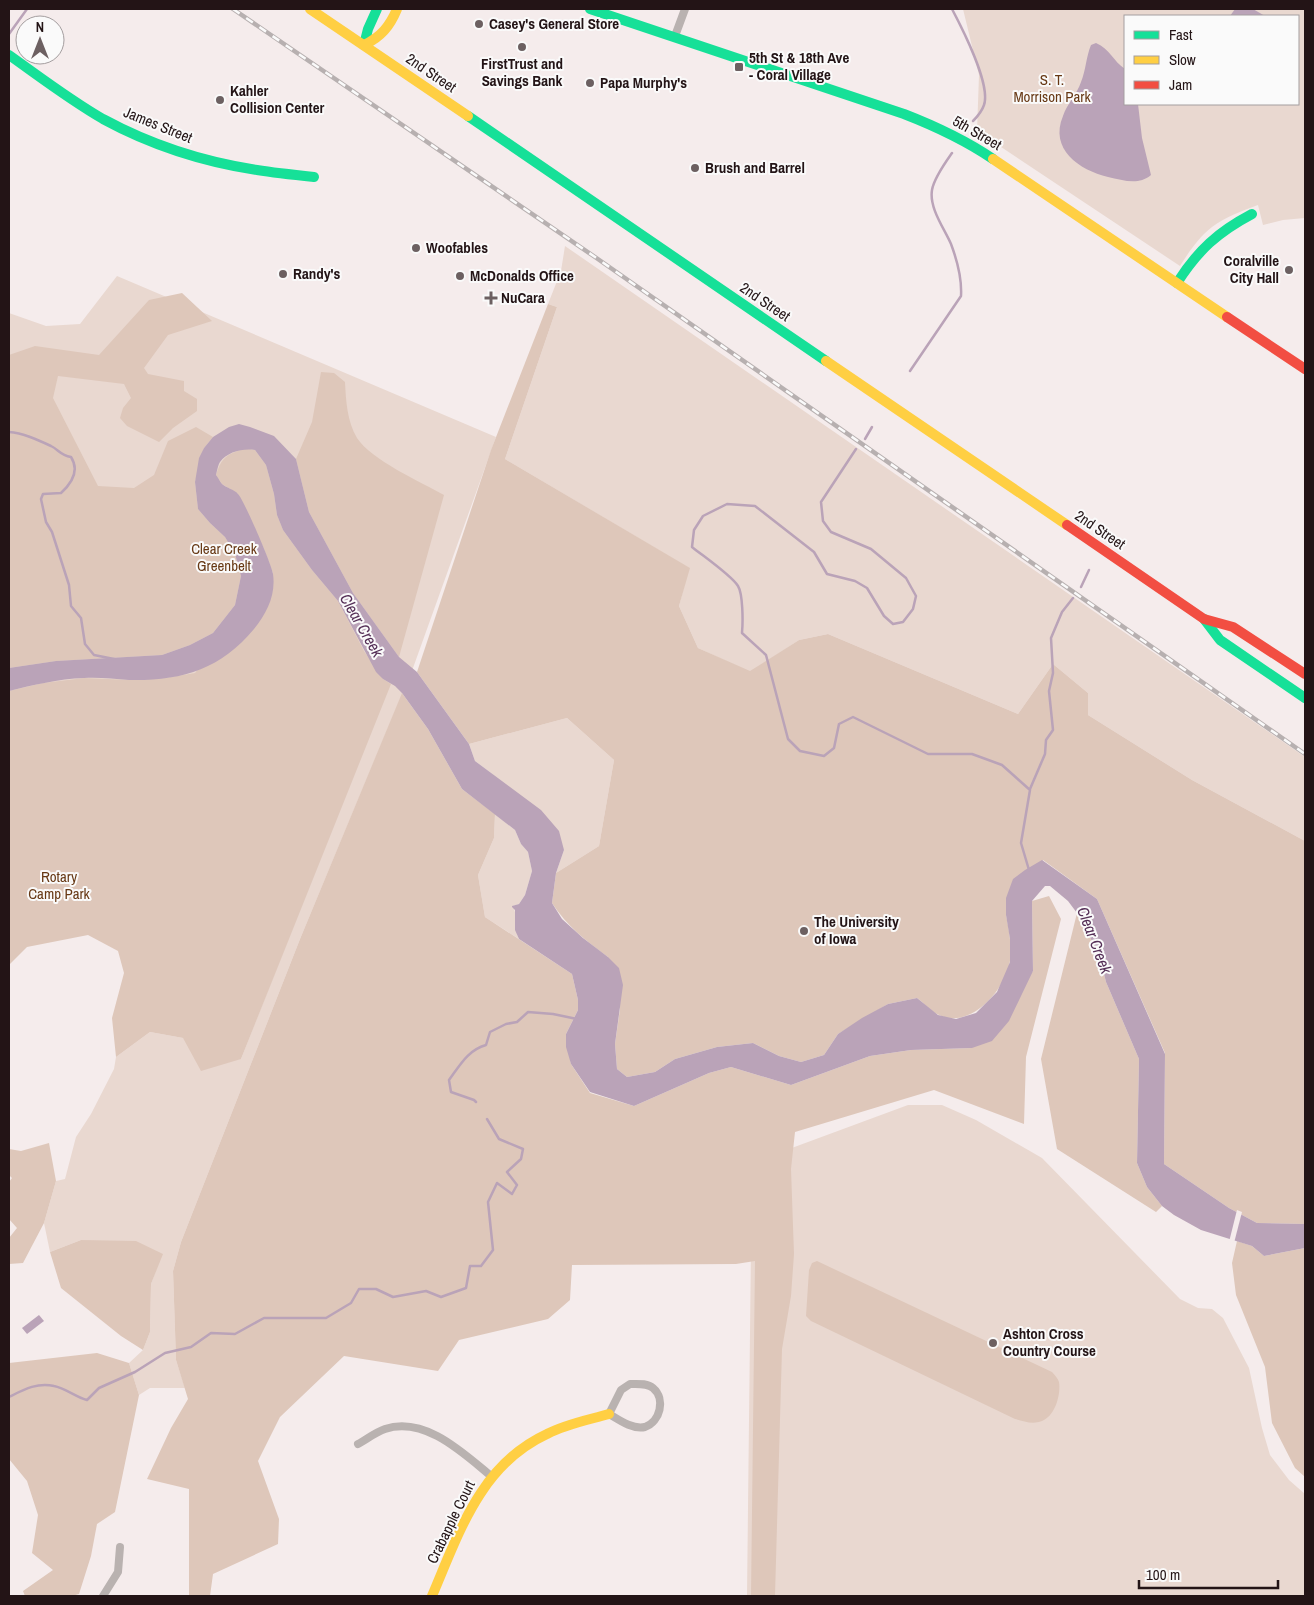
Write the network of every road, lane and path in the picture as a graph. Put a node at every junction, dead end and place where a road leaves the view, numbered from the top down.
1 (310, 9) edge
2 (377, 9) edge
3 (397, 9) edge
4 (590, 9) edge
5 (685, 9) edge
6 (675, 36) junction
7 (364, 46) junction
8 (9, 55) edge
9 (314, 177) dead end
10 (1252, 214) dead end
11 (1177, 284) junction
12 (1305, 370) edge
13 (1204, 619) junction
14 (1305, 674) edge
15 (1305, 698) edge
16 (609, 1414) junction
17 (358, 1444) dead end
18 (491, 1476) junction
19 (120, 1547) dead end
20 (103, 1596) edge
21 (432, 1596) edge

1 - 7 street, 2nd Street
2 - 7 street
3 - 7 street
4 - 6 street, 5th Street
5 - 6 street
6 - 11 street, 5th Street
7 - 13 street, 2nd Street
8 - 9 street, James Street
10 - 11 street
11 - 12 street, 5th Street
13 - 14 street, 2nd Street
13 - 15 street, 2nd Street
16 - 16 street
16 - 18 street, Crabapple Court
17 - 18 street
18 - 21 street, Crabapple Court
19 - 20 street

